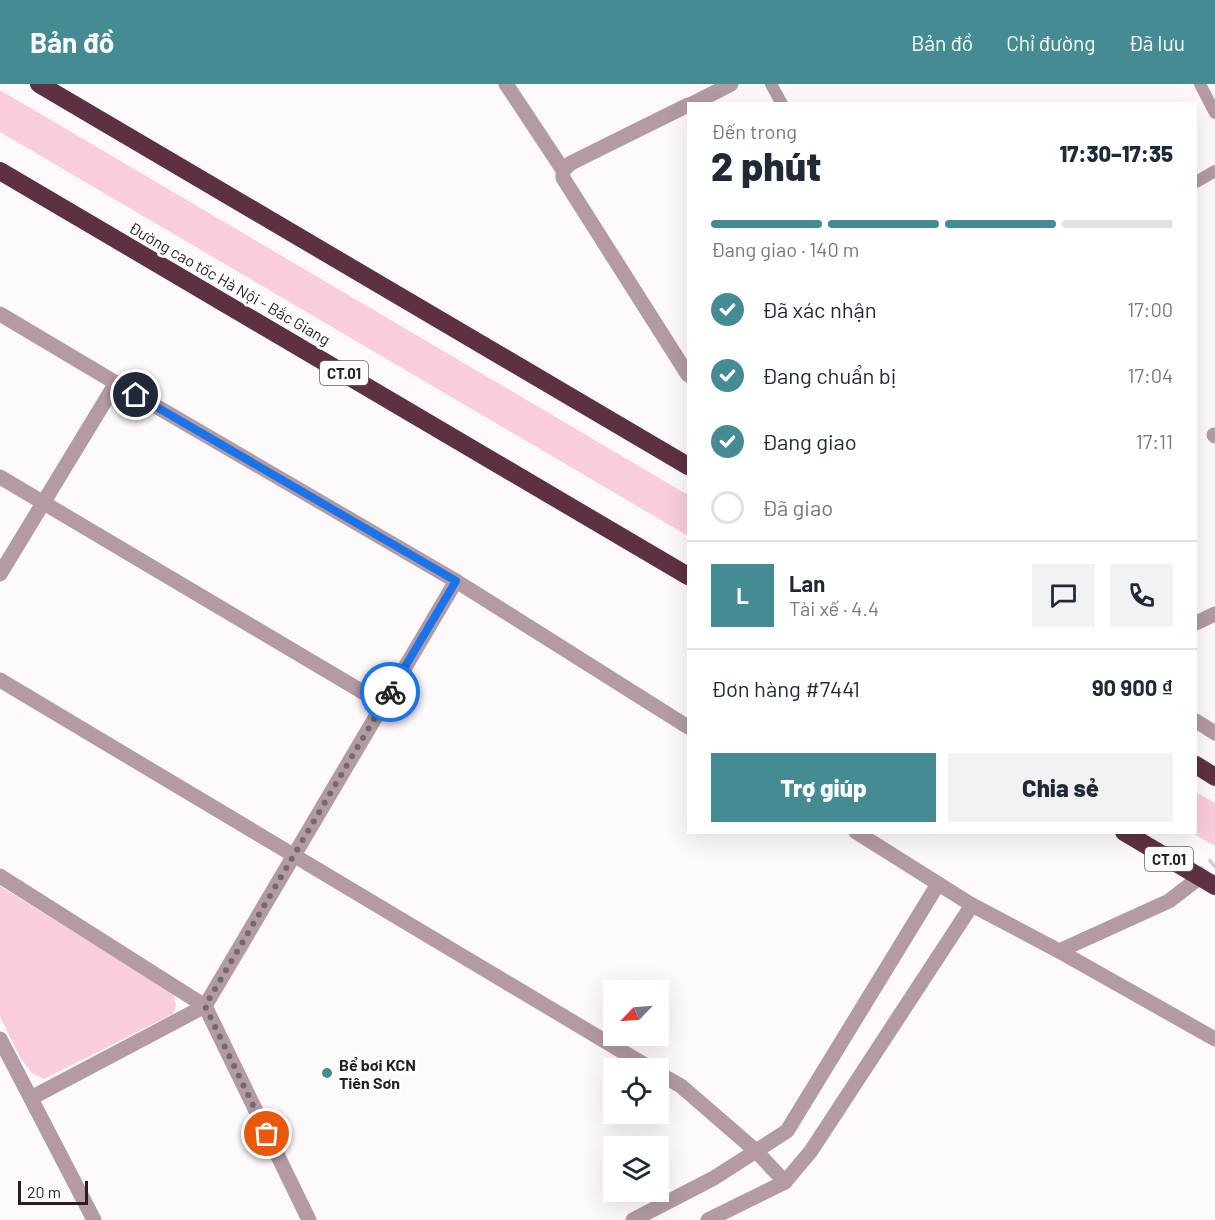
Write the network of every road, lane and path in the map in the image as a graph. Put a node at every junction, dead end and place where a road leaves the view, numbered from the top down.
1 (39, 84) edge
2 (506, 84) edge
3 (731, 84) edge
4 (771, 84) edge
5 (1200, 84) edge
6 (694, 102) edge
7 (781, 102) edge
8 (687, 105) edge
9 (1215, 113) edge
10 (563, 170) junction
11 (0, 171) edge
12 (1215, 171) edge
13 (1197, 181) edge
14 (0, 314) edge
15 (687, 373) edge
16 (116, 383) junction
17 (687, 465) edge
18 (0, 477) edge
19 (43, 503) junction
20 (0, 574) edge
21 (687, 575) edge
22 (456, 581) junction
23 (1215, 614) edge
24 (1197, 623) edge
25 (0, 680) edge
26 (383, 704) junction
27 (1197, 723) edge
28 (687, 726) edge
29 (1215, 733) edge
30 (1197, 766) edge
31 (1215, 777) edge
32 (859, 834) edge
33 (1127, 834) edge
34 (293, 856) junction
35 (0, 876) edge
36 (1195, 881) tunnel mouth
37 (938, 884) junction
38 (1215, 886) edge
39 (972, 905) junction
40 (1059, 951) junction
41 (205, 1006) junction
42 (0, 1039) edge
43 (1215, 1039) edge
44 (633, 1058) edge
45 (669, 1079) edge
46 (31, 1098) junction
47 (756, 1151) junction
48 (785, 1182) junction
49 (94, 1220) edge
50 (309, 1220) edge
51 (633, 1220) edge
52 (708, 1220) edge

1 - 17 highway
2 - 10 street
3 - 6 street
4 - 7 lane
5 - 9 lane
8 - 10 street
10 - 15 street
11 - 21 highway, Đường cao tốc Hà Nội - Bắc Giang / CT.01
12 - 13 lane
14 - 16 street
16 - 19 street
16 - 22 street
18 - 19 street
19 - 20 street
19 - 26 street
22 - 26 street
22 - 28 street
23 - 24 street
25 - 34 street
26 - 34 street
27 - 29 street
30 - 31 highway
32 - 37 street
33 - 38 highway, CT.01
34 - 41 street
34 - 44 street
35 - 41 street
36 - 40 street
37 - 39 street
37 - 47 street
39 - 40 street
39 - 48 street
40 - 43 street
41 - 46 street
41 - 50 street
42 - 46 street
45 - 47 street
46 - 49 street
47 - 48 street
47 - 51 street
48 - 52 street

